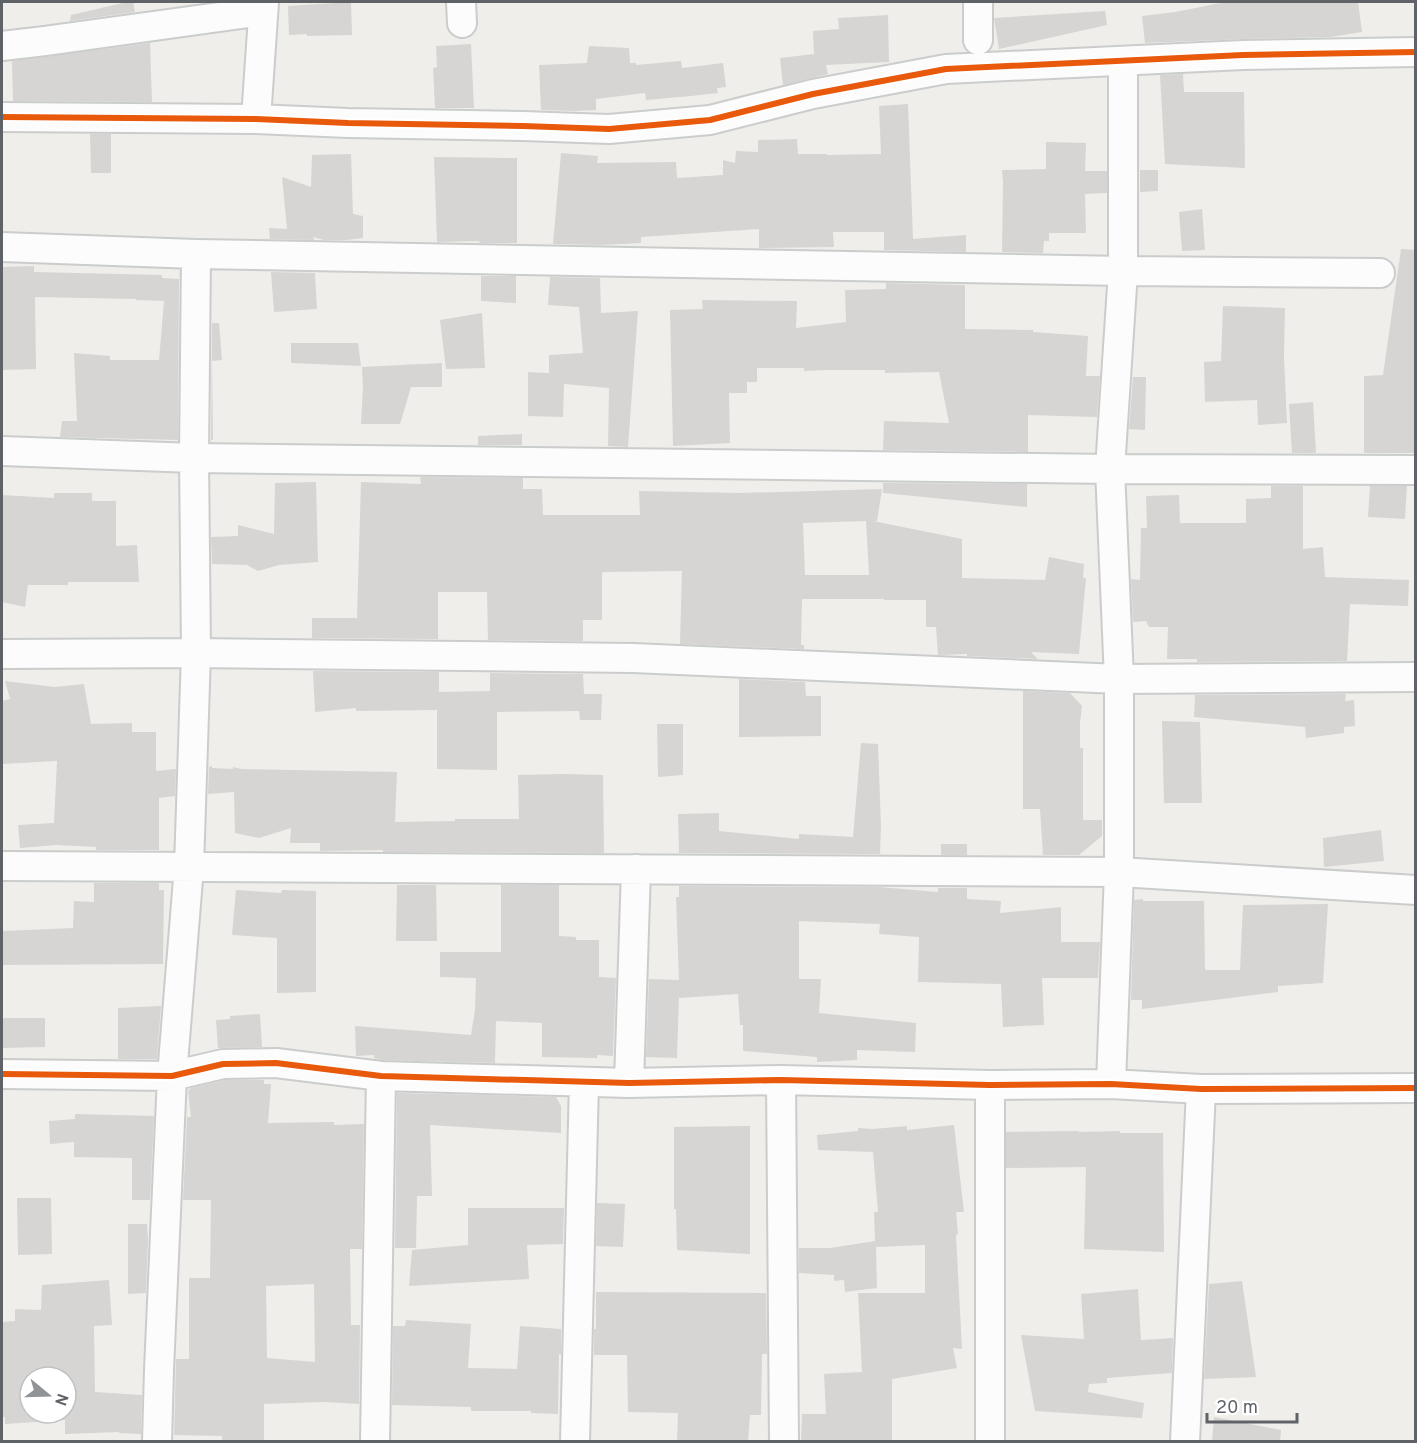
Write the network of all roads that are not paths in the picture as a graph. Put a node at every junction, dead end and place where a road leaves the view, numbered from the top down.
1 (978, 2) edge
2 (263, 6) edge
3 (978, 40) dead end
4 (2, 46) edge
5 (1416, 52) edge
6 (1123, 61) junction
7 (2, 117) edge
8 (256, 119) junction
9 (2, 248) edge
10 (196, 254) junction
11 (1123, 271) junction
12 (1380, 273) dead end
13 (2, 451) edge
14 (194, 458) junction
15 (1110, 469) junction
16 (1416, 470) edge
17 (196, 653) junction
18 (2, 654) edge
19 (1416, 677) edge
20 (1119, 679) junction
21 (2, 866) edge
22 (189, 867) junction
23 (636, 869) junction
24 (1119, 872) junction
25 (1416, 890) edge
26 (2, 1074) edge
27 (171, 1076) junction
28 (381, 1076) junction
29 (781, 1080) junction
30 (584, 1082) junction
31 (629, 1083) junction
32 (1112, 1083) junction
33 (990, 1085) junction
34 (1416, 1088) edge
35 (1201, 1089) junction
36 (157, 1442) edge
37 (375, 1442) edge
38 (576, 1442) edge
39 (784, 1442) edge
40 (990, 1442) edge
41 (1185, 1442) edge

1 - 3 street
2 - 4 street
2 - 8 street
5 - 6 street
6 - 8 street
6 - 11 street
7 - 8 street
9 - 10 street
10 - 11 street
10 - 14 street
11 - 12 street
11 - 15 street
13 - 14 street
14 - 15 street
14 - 17 street
15 - 16 street
15 - 20 street
17 - 18 street
17 - 20 street
17 - 22 street
19 - 20 street
20 - 24 street
21 - 22 street
22 - 23 street
22 - 27 street
23 - 24 street
23 - 31 street
24 - 25 street
24 - 32 street
26 - 27 street
27 - 28 street
27 - 36 street
28 - 30 street
28 - 37 street
29 - 31 street
29 - 33 street
29 - 39 street
30 - 31 street
30 - 38 street
32 - 33 street
32 - 35 street
33 - 40 street
34 - 35 street
35 - 41 street

